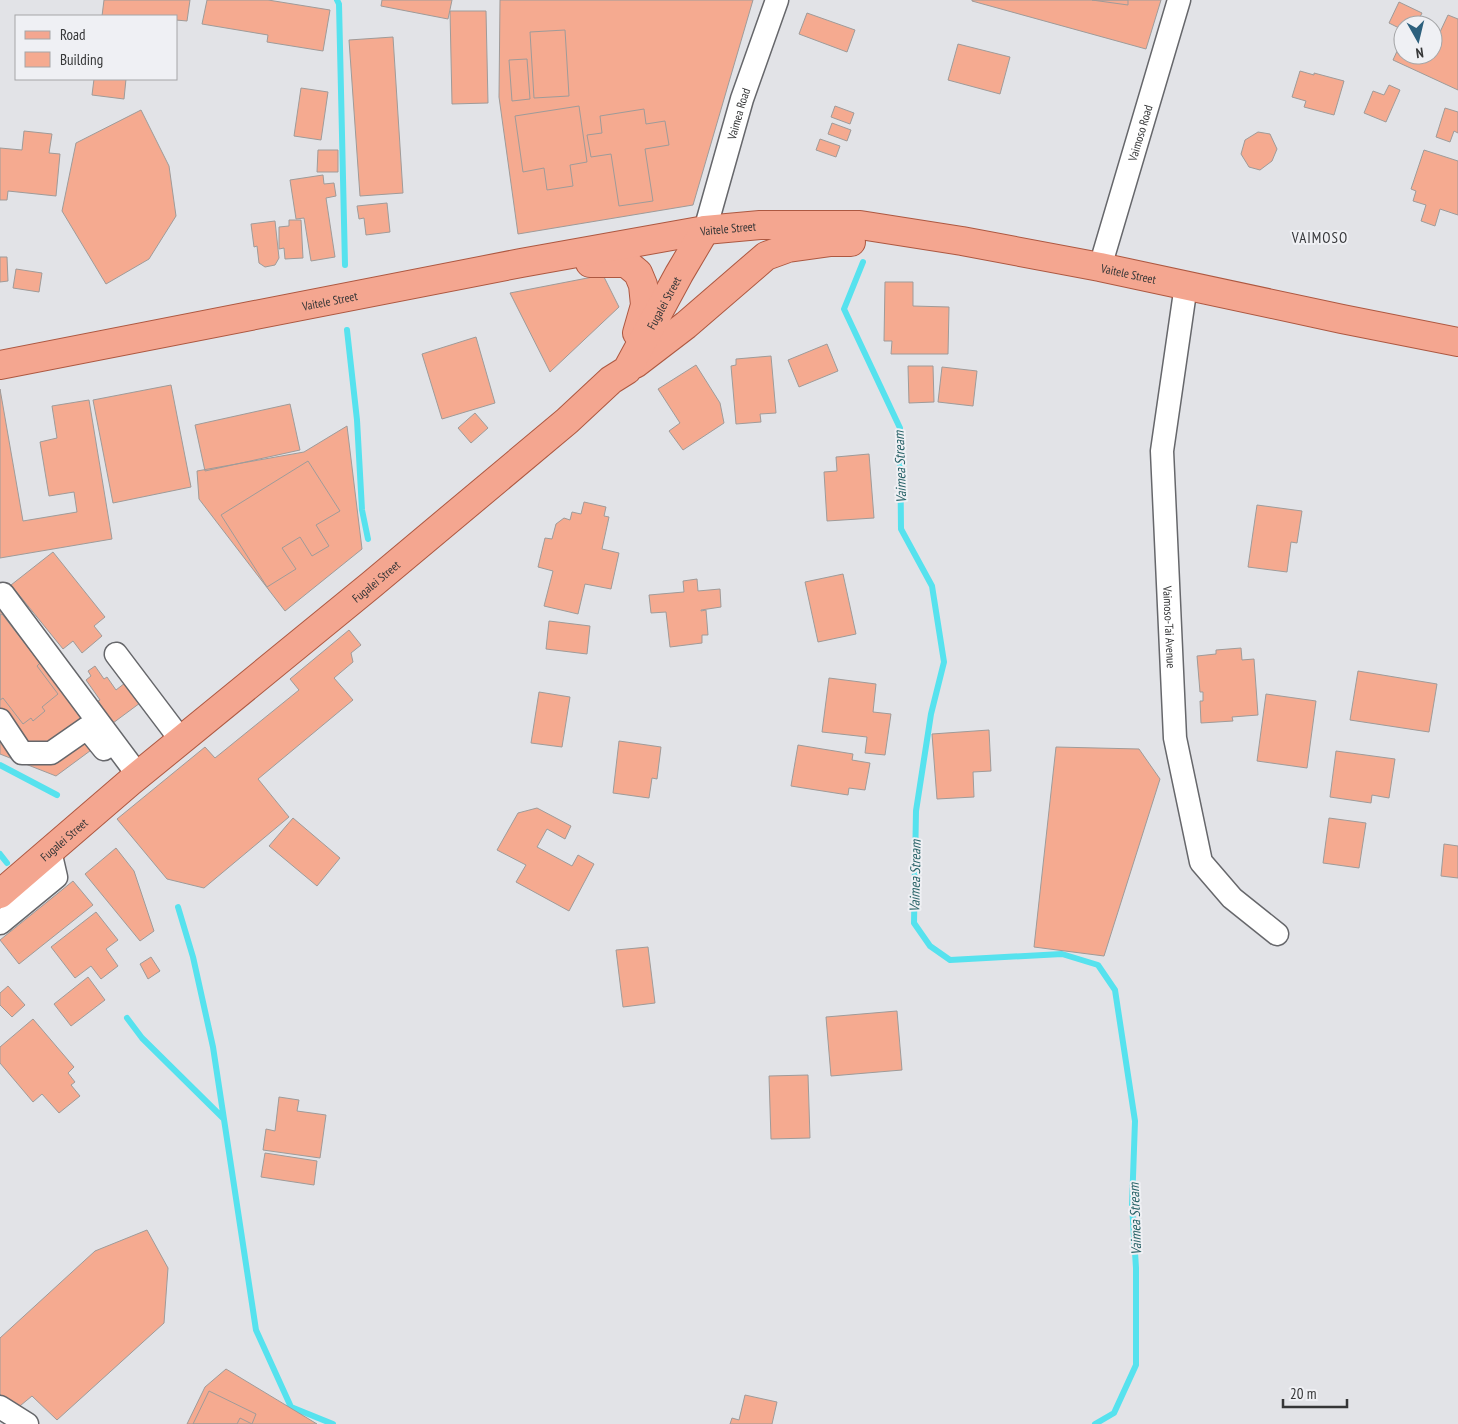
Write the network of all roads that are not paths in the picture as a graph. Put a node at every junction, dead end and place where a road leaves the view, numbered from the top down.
1 (777, 0) edge
2 (1179, 0) edge
3 (705, 230) junction
4 (962, 241) junction
5 (521, 263) junction
6 (1100, 267) junction
7 (1186, 285) junction
8 (1458, 342) edge
9 (0, 365) edge
10 (627, 370) junction
11 (0, 596) edge
12 (116, 654) dead end
13 (0, 720) edge
14 (181, 740) junction
15 (134, 778) junction
16 (50, 851) junction
17 (0, 894) edge
18 (0, 923) edge
19 (1277, 934) dead end
20 (0, 1407) edge
21 (27, 1424) edge

1 - 3 street, Vaimea Road
2 - 6 street, Vaimoso Road
3 - 4 main road, Vaitele Street
3 - 5 main road, Vaitele Street
3 - 10 main road, Fugalei Street
4 - 6 main road, Vaitele Street
4 - 10 main road
5 - 9 main road, Vaitele Street
5 - 10 main road
6 - 7 main road, Vaitele Street
7 - 8 main road, Vaitele Street
7 - 19 street, Vaimoso-Tai Avenue
10 - 14 main road, Fugalei Street
11 - 15 street
12 - 14 street
13 - 15 street
14 - 15 main road, Fugalei Street
15 - 16 main road, Fugalei Street
16 - 17 main road, Fugalei Street
16 - 18 street
20 - 21 street

